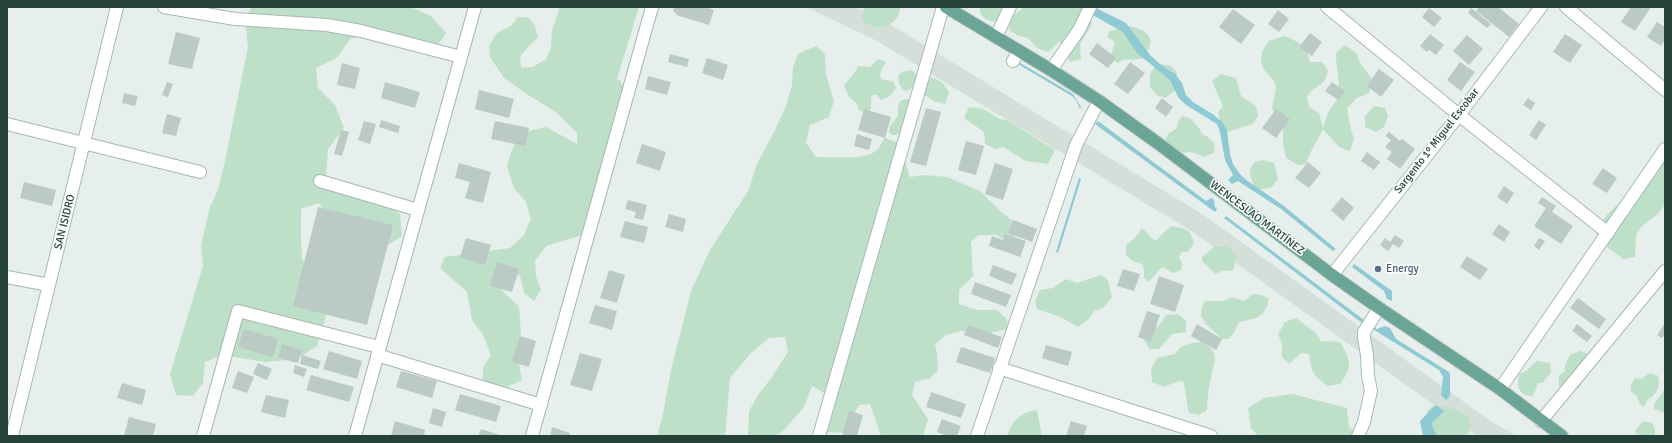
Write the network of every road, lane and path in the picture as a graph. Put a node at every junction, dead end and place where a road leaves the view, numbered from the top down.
1 (118, 7) edge
2 (164, 7) edge
3 (475, 7) edge
4 (652, 7) edge
5 (943, 7) edge
6 (946, 7) edge
7 (1010, 7) edge
8 (1090, 7) edge
9 (1327, 7) edge
10 (1541, 7) edge
11 (1566, 7) edge
12 (996, 37) junction
13 (461, 57) junction
14 (1051, 70) junction
15 (1665, 90) edge
16 (1099, 101) junction
17 (1459, 115) junction
18 (7, 124) edge
19 (84, 143) junction
20 (1665, 149) edge
21 (200, 172) dead end
22 (320, 181) dead end
23 (418, 210) junction
24 (1608, 233) junction
25 (1665, 271) edge
26 (1332, 275) junction
27 (7, 277) edge
28 (49, 285) junction
29 (1379, 308) junction
30 (378, 351) junction
31 (999, 368) junction
32 (1500, 389) junction
33 (541, 405) junction
34 (1541, 420) junction
35 (12, 436) edge
36 (203, 436) edge
37 (355, 436) edge
38 (532, 436) edge
39 (819, 436) edge
40 (977, 436) edge
41 (1211, 436) edge
42 (1358, 436) edge
43 (1562, 436) edge

1 - 19 street, SAN ISIDRO
2 - 13 street
3 - 13 street
4 - 33 street
5 - 39 street
6 - 12 main road, WENCESLAO MARTÍNEZ
7 - 12 street
8 - 14 street
9 - 17 street
10 - 17 street, Sargento 1º Miguel Escobar
11 - 15 street
12 - 14 main road, WENCESLAO MARTÍNEZ
13 - 23 street
14 - 16 main road, WENCESLAO MARTÍNEZ
16 - 26 main road, WENCESLAO MARTÍNEZ
16 - 31 street
17 - 24 street
17 - 26 street, Sargento 1º Miguel Escobar
18 - 19 street
19 - 21 street
19 - 28 street, SAN ISIDRO
20 - 24 street
22 - 23 street
23 - 30 street
24 - 32 street
25 - 34 street
26 - 29 main road, WENCESLAO MARTÍNEZ
27 - 28 street
28 - 35 street, SAN ISIDRO
29 - 32 main road, WENCESLAO MARTÍNEZ
29 - 42 street
30 - 33 street
30 - 36 street
30 - 37 street
31 - 40 street
31 - 41 street
32 - 34 main road, WENCESLAO MARTÍNEZ
33 - 38 street
34 - 43 main road, WENCESLAO MARTÍNEZ

